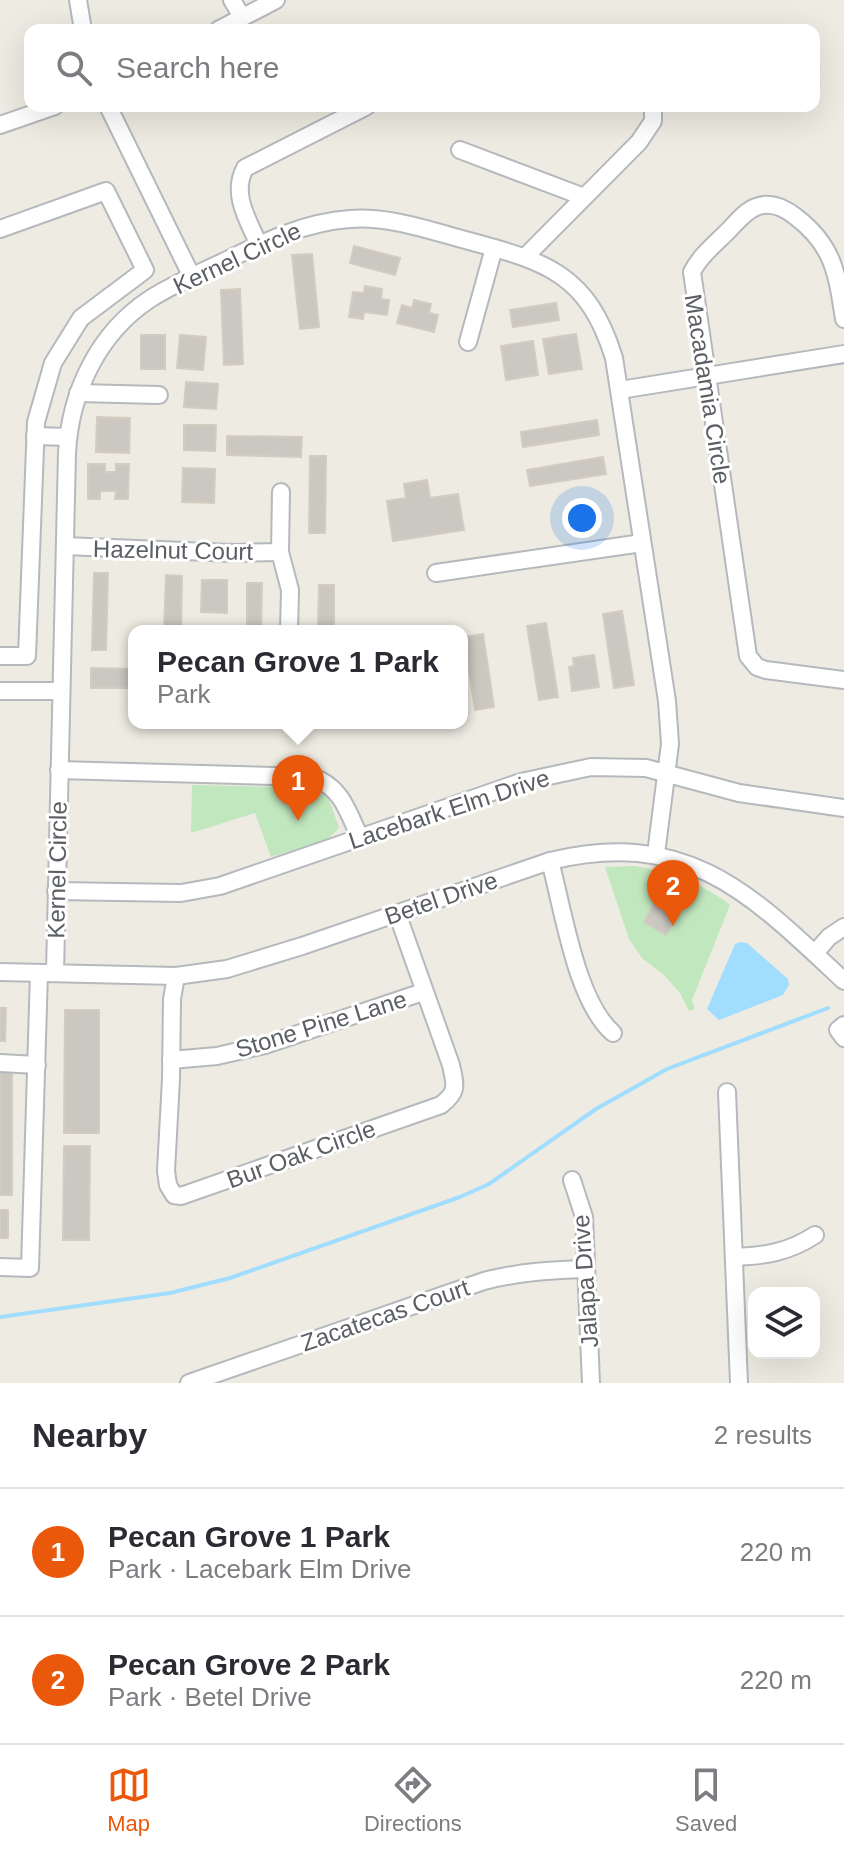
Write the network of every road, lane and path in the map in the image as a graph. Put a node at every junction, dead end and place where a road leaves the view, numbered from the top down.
1 (78, 0) edge
2 (232, 0) edge
3 (276, 0) edge
4 (242, 17) junction
5 (82, 24) edge
6 (229, 24) edge
7 (38, 112) edge
8 (111, 112) edge
9 (355, 112) edge
10 (653, 112) edge
11 (0, 125) edge
12 (460, 150) dead end
13 (584, 197) junction
14 (0, 229) edge
15 (259, 245) junction
16 (494, 248) junction
17 (525, 257) junction
18 (192, 277) junction
19 (844, 319) edge
20 (468, 342) dead end
21 (844, 354) edge
22 (707, 376) junction
23 (620, 390) junction
24 (78, 393) junction
25 (159, 395) dead end
26 (35, 436) junction
27 (68, 437) junction
28 (281, 492) dead end
29 (642, 543) junction
30 (65, 546) junction
31 (280, 552) junction
32 (436, 573) dead end
33 (289, 625) edge
34 (0, 656) edge
35 (844, 680) edge
36 (0, 691) edge
37 (60, 691) junction
38 (59, 770) junction
39 (668, 772) junction
40 (844, 808) edge
41 (360, 838) junction
42 (656, 854) junction
43 (550, 861) junction
44 (56, 891) junction
45 (397, 913) junction
46 (844, 927) edge
47 (815, 953) junction
48 (0, 972) edge
49 (47, 973) junction
50 (176, 976) junction
51 (844, 981) edge
52 (423, 992) junction
53 (844, 1025) edge
54 (613, 1033) dead end
55 (844, 1038) edge
56 (171, 1060) junction
57 (0, 1063) edge
58 (37, 1065) junction
59 (727, 1092) dead end
60 (572, 1180) dead end
61 (815, 1235) dead end
62 (734, 1257) junction
63 (0, 1267) edge
64 (586, 1269) junction
65 (189, 1383) edge
66 (591, 1383) edge
67 (739, 1383) edge

1 - 5 street
2 - 4 street
3 - 4 street
4 - 6 street
7 - 11 street
8 - 18 street
9 - 15 street
10 - 13 street
12 - 13 street
13 - 17 street
14 - 26 street
15 - 16 street, Kernel Circle
15 - 18 street, Kernel Circle
16 - 17 street, Kernel Circle
16 - 20 street
17 - 23 street, Kernel Circle
18 - 24 street, Kernel Circle
19 - 22 street, Macadamia Circle
21 - 22 street
22 - 23 street
22 - 35 street, Macadamia Circle
23 - 29 street, Kernel Circle
24 - 25 street
24 - 27 street, Kernel Circle
26 - 27 street
26 - 34 street
27 - 30 street, Kernel Circle
28 - 31 street
29 - 32 street
29 - 39 street, Kernel Circle
30 - 31 street, Hazelnut Court
30 - 37 street, Kernel Circle
31 - 33 street
36 - 37 street
37 - 38 street, Kernel Circle
38 - 41 street
38 - 44 street, Kernel Circle
39 - 40 street, Lacebark Elm Drive
39 - 41 street, Lacebark Elm Drive
39 - 42 street, Kernel Circle
41 - 44 street, Lacebark Elm Drive
42 - 43 street, Betel Drive
42 - 47 street, Betel Drive
43 - 45 street, Betel Drive
43 - 54 street
44 - 49 street, Kernel Circle
45 - 50 street, Betel Drive
45 - 52 street, Bur Oak Circle
46 - 47 street
47 - 51 street, Betel Drive
48 - 49 street, Betel Drive
49 - 50 street, Betel Drive
49 - 58 street, Kernel Circle
50 - 56 street, Bur Oak Circle
52 - 56 street, Stone Pine Lane
52 - 56 street, Bur Oak Circle
53 - 55 street
57 - 58 street
58 - 63 street, Kernel Circle
59 - 62 street
60 - 64 street, Jalapa Drive
61 - 62 street
62 - 67 street
64 - 65 street, Zacatecas Court
64 - 66 street, Jalapa Drive

